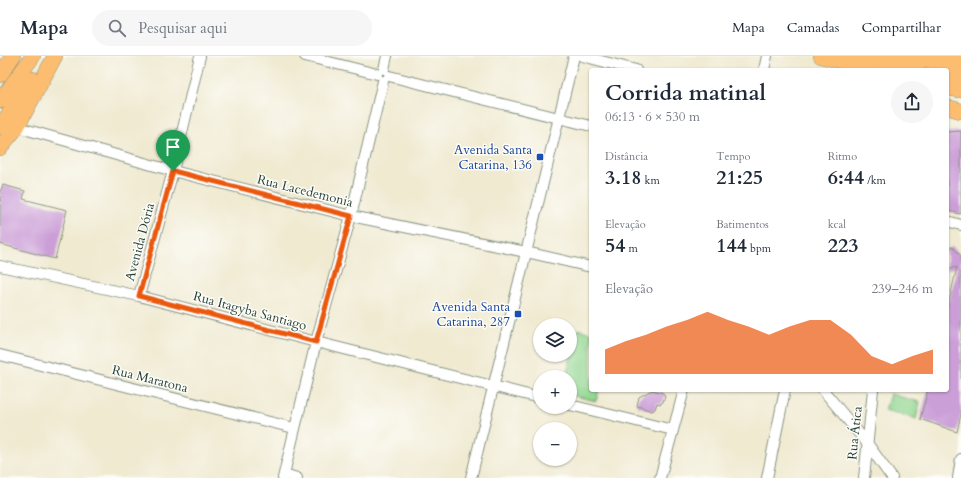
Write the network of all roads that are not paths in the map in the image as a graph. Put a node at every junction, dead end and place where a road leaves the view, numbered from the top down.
1 (12, 56) edge
2 (46, 56) edge
3 (55, 56) edge
4 (200, 56) edge
5 (305, 56) edge
6 (388, 56) edge
7 (574, 56) edge
8 (582, 56) edge
9 (767, 56) edge
10 (821, 56) edge
11 (32, 58) edge
12 (870, 65) edge
13 (960, 65) edge
14 (628, 68) edge
15 (764, 68) edge
16 (908, 68) edge
17 (949, 73) edge
18 (0, 75) edge
19 (383, 75) junction
20 (949, 88) edge
21 (961, 90) edge
22 (0, 101) edge
23 (949, 108) edge
24 (961, 111) edge
25 (560, 118) junction
26 (589, 125) edge
27 (0, 127) edge
28 (17, 127) junction
29 (0, 148) edge
30 (173, 171) junction
31 (351, 216) junction
32 (949, 222) edge
33 (961, 225) edge
34 (526, 252) junction
35 (0, 266) edge
36 (589, 267) edge
37 (139, 296) junction
38 (316, 342) junction
39 (0, 354) edge
40 (494, 386) junction
41 (683, 392) edge
42 (785, 392) edge
43 (825, 392) edge
44 (874, 392) edge
45 (533, 396) edge
46 (577, 407) edge
47 (294, 428) junction
48 (673, 430) junction
49 (867, 442) junction
50 (961, 459) edge
51 (283, 476) edge
52 (297, 478) edge
53 (471, 478) edge
54 (660, 478) edge
55 (767, 478) edge
56 (864, 478) edge
57 (892, 478) edge
58 (958, 478) edge

1 - 18 highway
2 - 27 highway
3 - 28 highway
4 - 30 street, Avenida Dória
5 - 19 street
6 - 19 street
7 - 25 street
8 - 14 street
9 - 15 street
10 - 12 highway
11 - 22 highway
12 - 13 highway
12 - 16 highway
13 - 17 highway
19 - 25 street
19 - 31 street
20 - 21 highway
23 - 24 highway
25 - 26 street
25 - 34 street
28 - 29 highway
28 - 30 street, Rua Lacedemonia
30 - 31 street, Rua Lacedemonia
30 - 37 street, Avenida Dória
31 - 34 street, Rua Lacedemonia
31 - 38 street
32 - 33 street
34 - 36 street, Rua Lacedemonia
34 - 40 street
35 - 37 street, Rua Itagyba Santiago
37 - 38 street, Rua Itagyba Santiago
38 - 40 street, Rua Itagyba Santiago
38 - 47 street
39 - 47 street, Rua Maratona
40 - 45 street, Rua Itagyba Santiago
40 - 53 street
41 - 48 street
42 - 55 street
43 - 49 street
44 - 49 street, Rua Ática
46 - 48 street
47 - 51 street
48 - 54 street
49 - 56 street, Rua Ática
49 - 57 street
50 - 58 street
51 - 52 street

